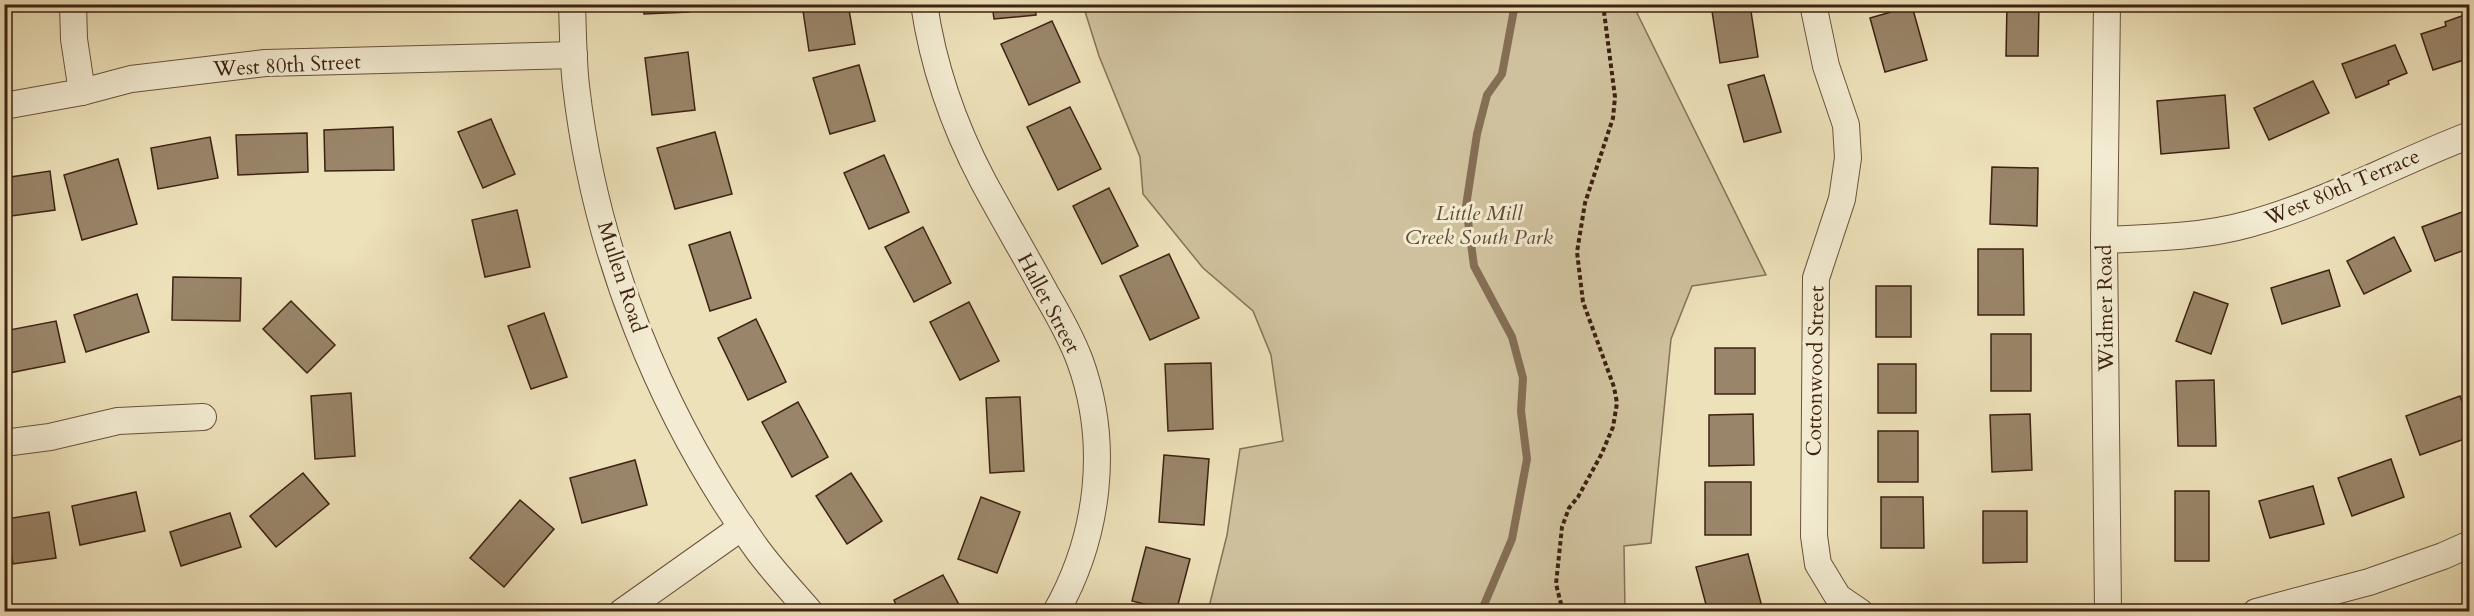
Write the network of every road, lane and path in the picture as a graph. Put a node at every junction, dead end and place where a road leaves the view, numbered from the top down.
1 (73, 4) edge
2 (572, 4) edge
3 (924, 4) edge
4 (1603, 4) edge
5 (1813, 4) edge
6 (2107, 4) edge
7 (574, 55) junction
8 (82, 92) junction
9 (4, 106) edge
10 (2469, 135) edge
11 (2104, 240) junction
12 (203, 417) dead end
13 (4, 442) edge
14 (742, 527) junction
15 (2469, 544) edge
16 (622, 612) edge
17 (810, 612) edge
18 (1056, 612) edge
19 (1563, 612) edge
20 (1860, 612) edge
21 (2108, 612) edge
22 (2256, 612) edge

1 - 8 street
2 - 7 street, Mullen Road
3 - 18 street, Hallet Street
4 - 19 path
5 - 20 street, Cottonwood Street
6 - 11 street, Widmer Road
7 - 8 street, West 80th Street
7 - 14 street, Mullen Road
8 - 9 street, West 80th Street
10 - 11 street, West 80th Terrace
11 - 21 street, Widmer Road
12 - 13 street
14 - 16 street
14 - 17 street, Mullen Road
15 - 22 street

